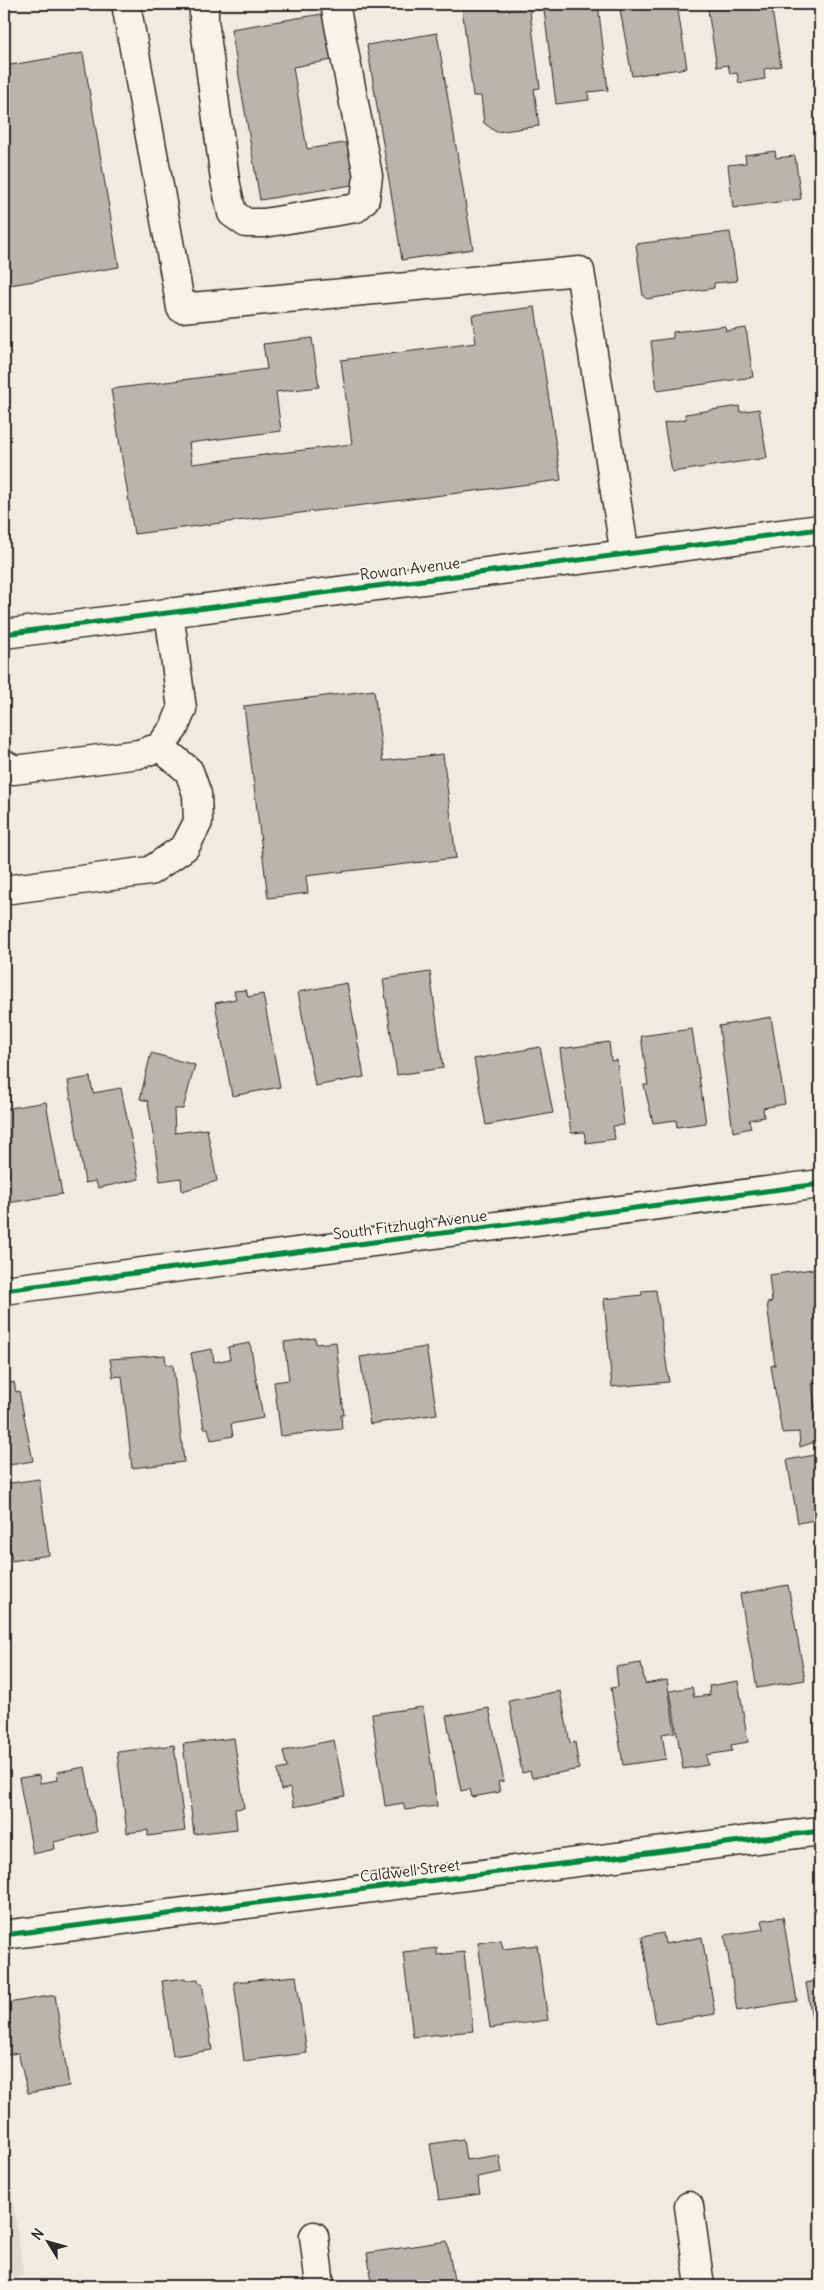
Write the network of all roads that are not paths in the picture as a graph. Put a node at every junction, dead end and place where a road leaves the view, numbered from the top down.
1 (126, 4) edge
2 (204, 4) edge
3 (335, 4) edge
4 (820, 529) edge
5 (625, 555) junction
6 (169, 612) junction
7 (4, 634) edge
8 (160, 746) junction
9 (4, 764) edge
10 (4, 890) edge
11 (820, 1184) edge
12 (4, 1290) edge
13 (820, 1831) edge
14 (4, 1935) edge
15 (689, 2206) dead end
16 (314, 2236) dead end
17 (320, 2286) edge
18 (700, 2286) edge

1 - 5 street
2 - 3 street
4 - 5 street, Rowan Avenue
5 - 6 street, Rowan Avenue
6 - 7 street, Rowan Avenue
6 - 8 street
8 - 9 street
8 - 10 street
11 - 12 street, South Fitzhugh Avenue
13 - 14 street, Caldwell Street
15 - 18 street
16 - 17 street

